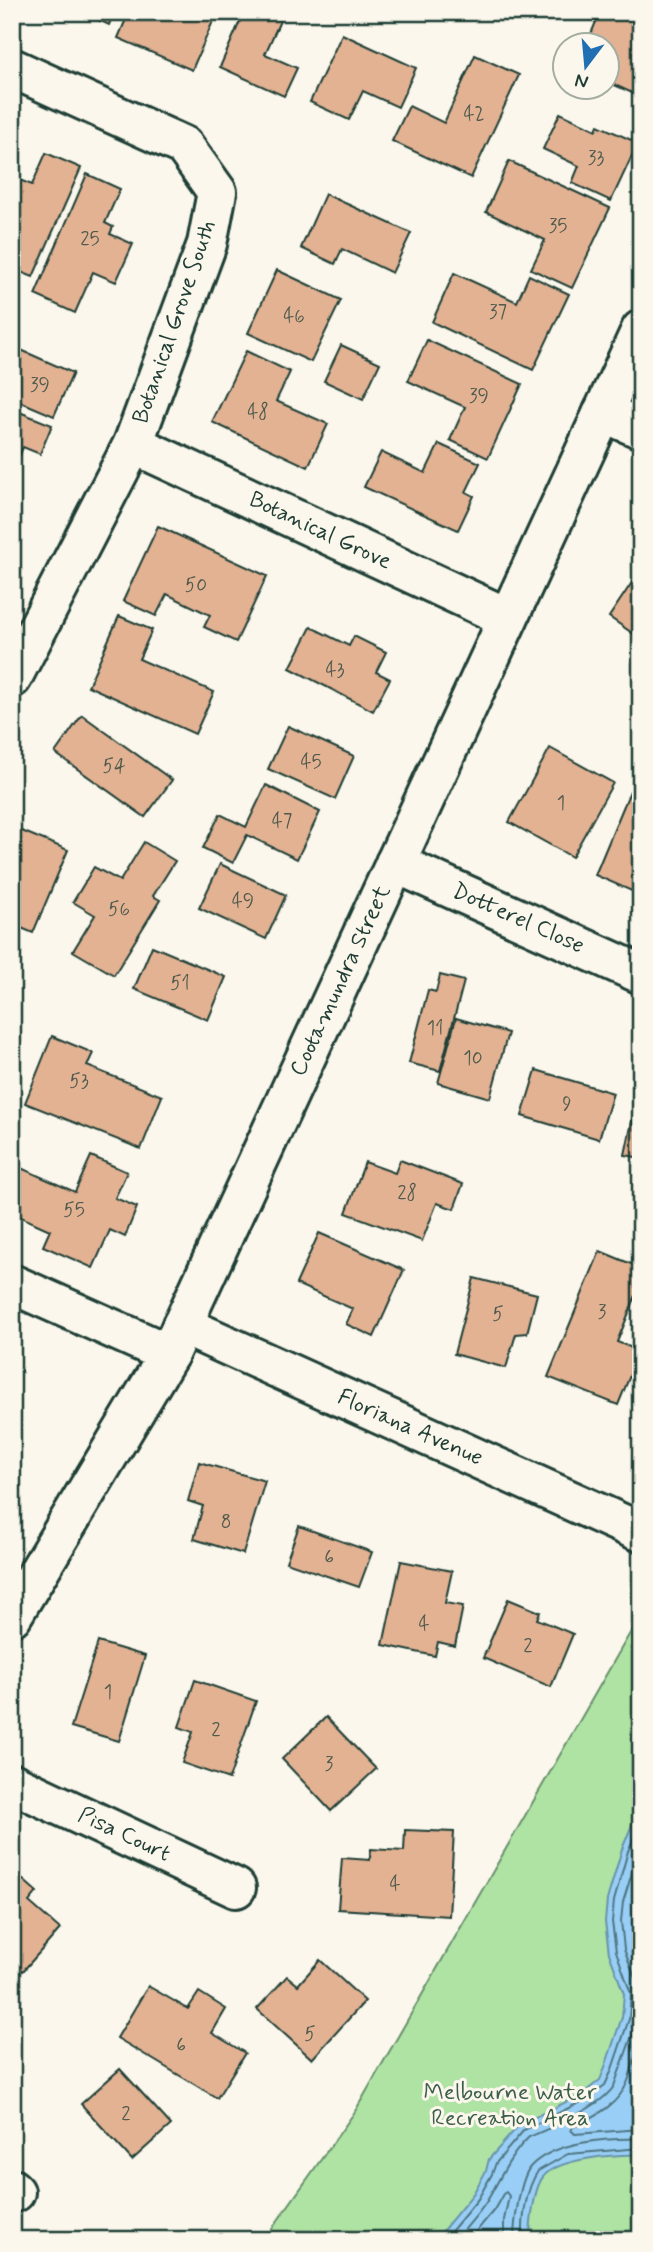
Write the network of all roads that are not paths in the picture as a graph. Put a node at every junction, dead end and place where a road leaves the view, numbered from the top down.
1 (12, 68) edge
2 (641, 330) edge
3 (603, 412) junction
4 (641, 429) edge
5 (133, 444) junction
6 (508, 618) junction
7 (12, 678) edge
8 (395, 863) junction
9 (641, 974) edge
10 (12, 1284) edge
11 (175, 1339) junction
12 (638, 1531) dead end
13 (12, 1616) edge
14 (12, 1783) edge
15 (236, 1888) dead end

1 - 5 street, Botanical Grove South
2 - 3 street, Cootamundra Street
3 - 4 street
3 - 6 street, Cootamundra Street
5 - 6 street, Botanical Grove
5 - 7 street, Botanical Grove South
6 - 8 street, Cootamundra Street
8 - 9 street, Dotterel Close
8 - 11 street, Cootamundra Street
10 - 11 street, Floriana Avenue
11 - 12 street, Floriana Avenue
11 - 13 street, Cootamundra Street
14 - 15 street, Pisa Court

